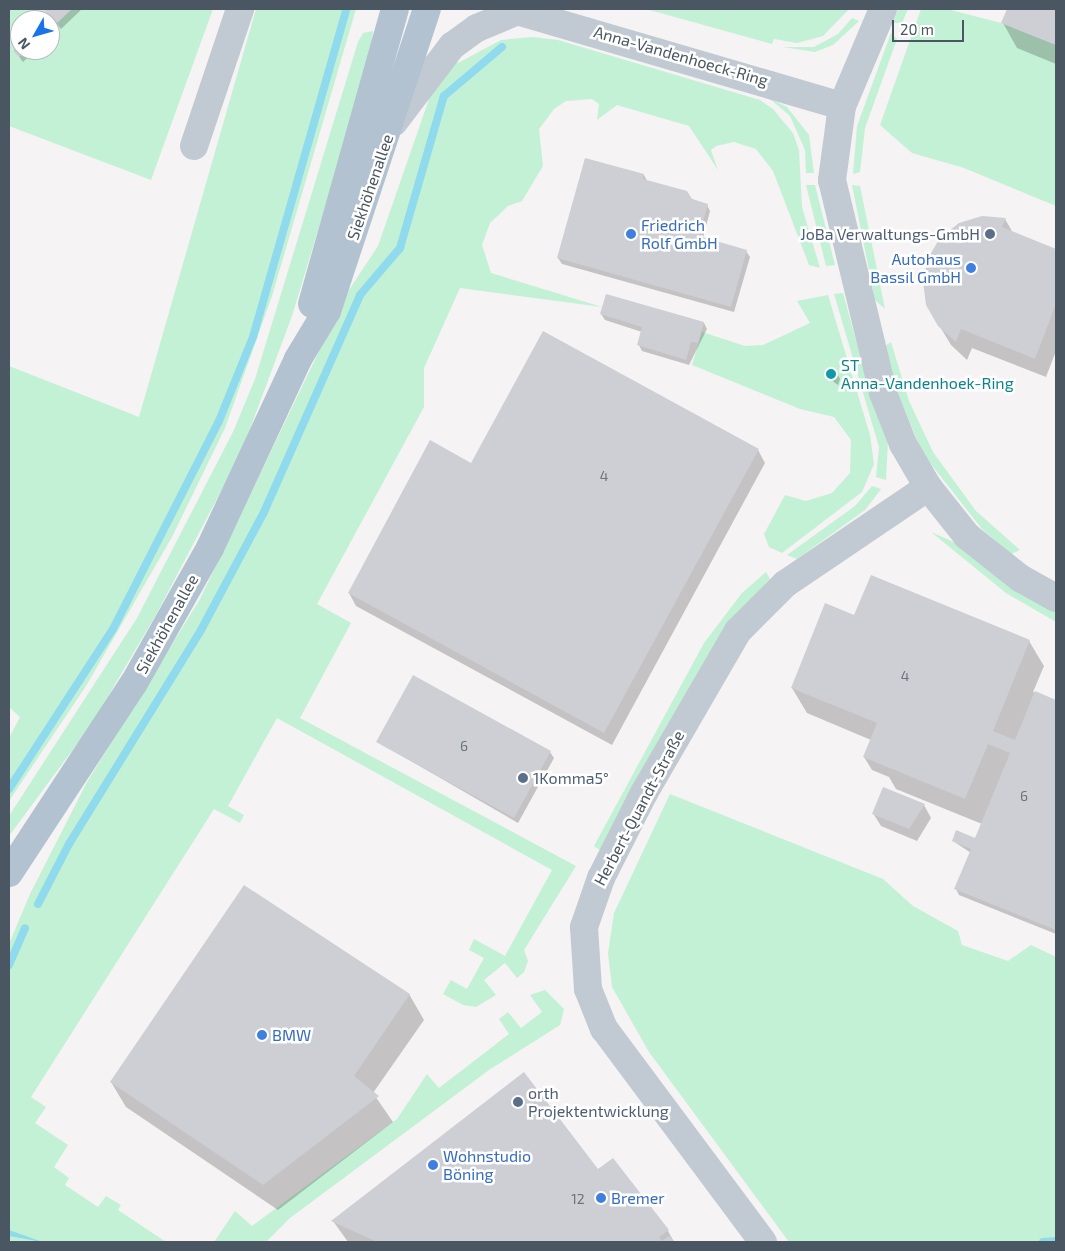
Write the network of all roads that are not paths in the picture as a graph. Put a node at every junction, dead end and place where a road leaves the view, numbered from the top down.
1 (240, 9) edge
2 (395, 9) edge
3 (427, 9) edge
4 (570, 9) edge
5 (883, 9) edge
6 (514, 10) edge
7 (845, 99) junction
8 (391, 126) junction
9 (194, 146) dead end
10 (298, 359) junction
11 (928, 487) junction
12 (1056, 598) edge
13 (9, 873) edge
14 (763, 1242) edge

1 - 9 street
2 - 10 main road, Siekhöhenallee
3 - 8 main road, Siekhöhenallee
4 - 7 street, Anna-Vandenhoeck-Ring
5 - 7 street
6 - 7 street, Anna-Vandenhoeck-Ring
6 - 8 street, Anna-Vandenhoeck-Ring
7 - 11 street
8 - 10 main road, Siekhöhenallee
10 - 13 main road, Siekhöhenallee
11 - 12 street
11 - 14 street, Herbert-Quandt-Straße

